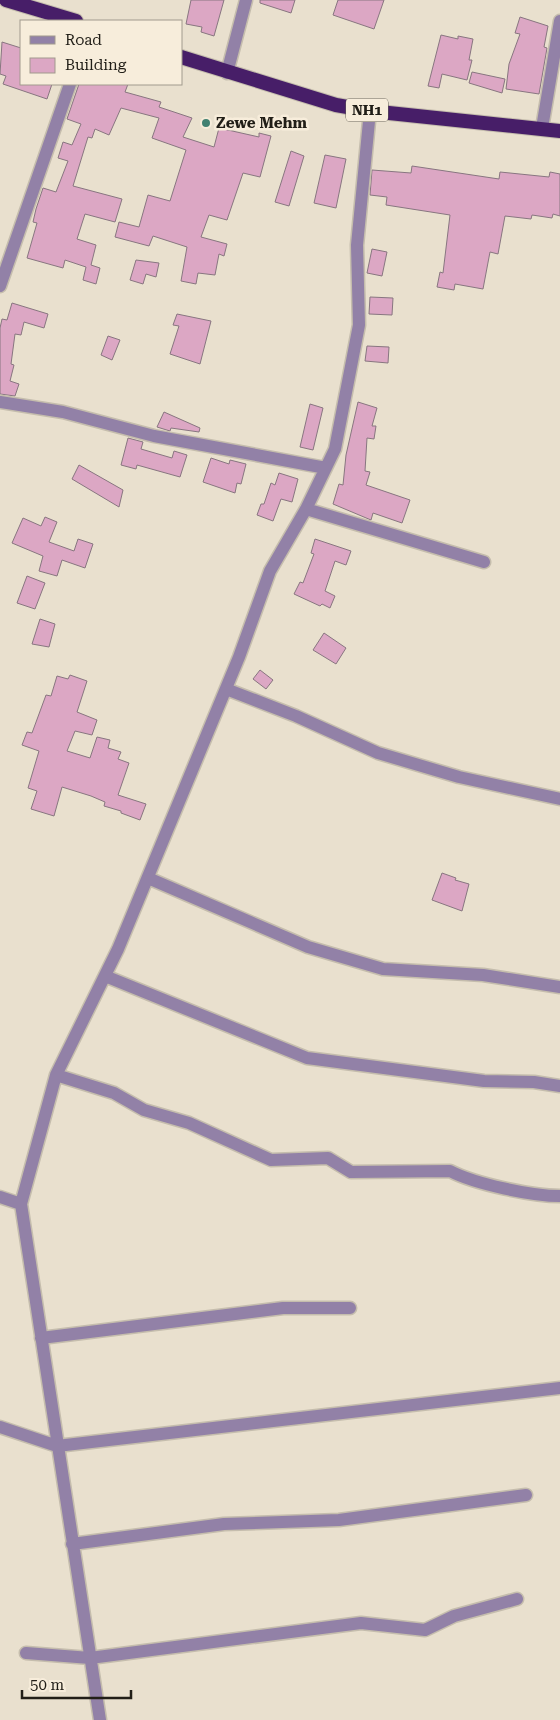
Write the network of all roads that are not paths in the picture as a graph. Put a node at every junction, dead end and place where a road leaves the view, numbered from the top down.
1 (6, 0) edge
2 (246, 0) edge
3 (73, 20) edge
4 (560, 21) edge
5 (182, 57) edge
6 (227, 73) junction
7 (70, 85) edge
8 (370, 111) junction
9 (542, 128) junction
10 (560, 131) edge
11 (1, 278) edge
12 (0, 402) edge
13 (326, 468) junction
14 (306, 509) junction
15 (484, 562) dead end
16 (226, 689) junction
17 (560, 799) edge
18 (148, 878) junction
19 (105, 976) junction
20 (560, 987) edge
21 (56, 1074) junction
22 (560, 1086) edge
23 (560, 1196) edge
24 (0, 1197) edge
25 (21, 1204) junction
26 (350, 1308) dead end
27 (41, 1338) junction
28 (560, 1388) edge
29 (0, 1427) edge
30 (57, 1446) junction
31 (526, 1495) dead end
32 (72, 1544) junction
33 (517, 1600) dead end
34 (26, 1653) dead end
35 (90, 1658) junction
36 (100, 1720) edge

1 - 3 highway
2 - 6 street
4 - 9 street
5 - 6 highway, NH1
6 - 8 highway, NH1
7 - 11 street
8 - 9 highway, NH1
8 - 13 street
9 - 10 highway, NH1
12 - 13 street
13 - 14 street
14 - 15 street
14 - 16 street
16 - 17 street
16 - 18 street
18 - 19 street
18 - 20 street
19 - 21 street
19 - 22 street
21 - 23 street
21 - 25 street
24 - 25 street
25 - 27 street
26 - 27 street
27 - 30 street
28 - 30 street
29 - 30 street
30 - 32 street
31 - 32 street
32 - 35 street
33 - 35 street
34 - 35 street
35 - 36 street

